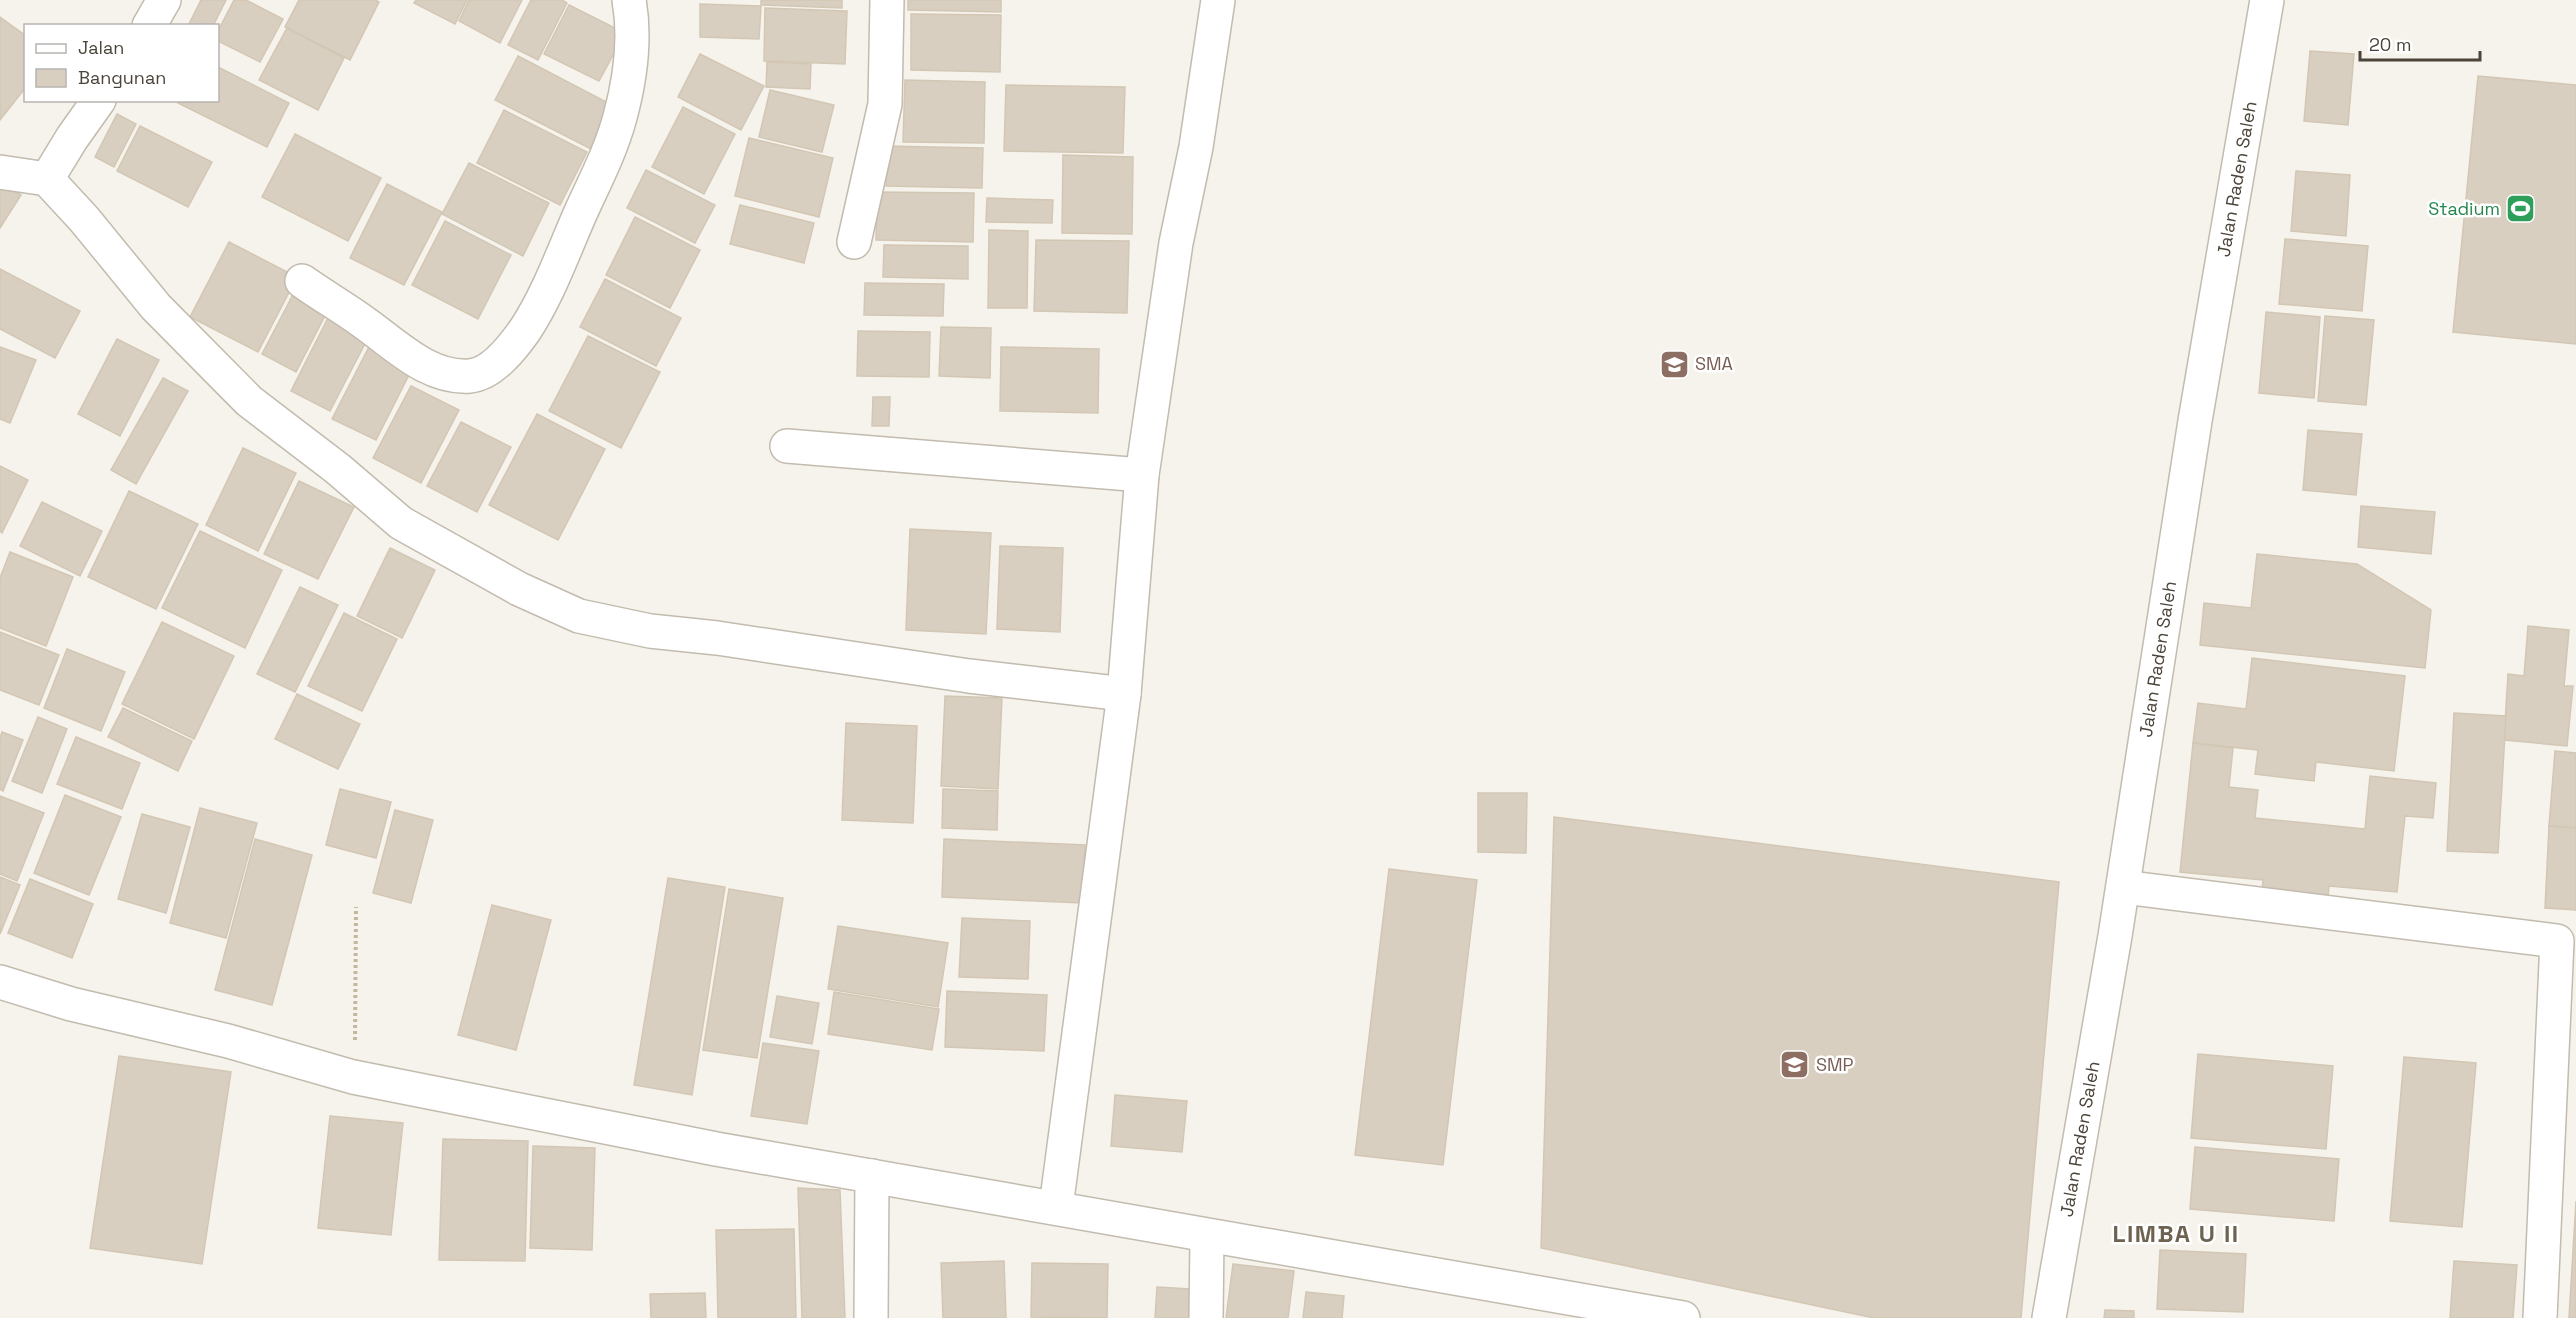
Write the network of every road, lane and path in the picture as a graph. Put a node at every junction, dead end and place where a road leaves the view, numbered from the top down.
1 (164, 0) edge
2 (887, 0) edge
3 (1218, 0) edge
4 (2268, 0) edge
5 (621, 4) edge
6 (150, 24) edge
7 (98, 102) edge
8 (0, 172) edge
9 (48, 179) junction
10 (854, 242) dead end
11 (302, 281) dead end
12 (787, 446) dead end
13 (1142, 475) junction
14 (1124, 694) junction
15 (2122, 888) junction
16 (356, 907) dead end
17 (0, 982) edge
18 (353, 1077) junction
19 (872, 1176) junction
20 (1056, 1207) junction
21 (1207, 1237) junction
22 (871, 1318) edge
23 (1206, 1318) edge
24 (1683, 1318) edge
25 (2049, 1318) edge
26 (2540, 1318) edge

1 - 6 street
2 - 10 street
3 - 13 street
4 - 15 street, Jalan Raden Saleh
5 - 11 street
7 - 9 street
8 - 9 street
9 - 14 street
12 - 13 street
13 - 14 street
14 - 20 street
15 - 25 street, Jalan Raden Saleh
15 - 26 street
16 - 18 path
17 - 18 street
18 - 19 street
19 - 20 street
19 - 22 street
20 - 21 street
21 - 23 street
21 - 24 street

